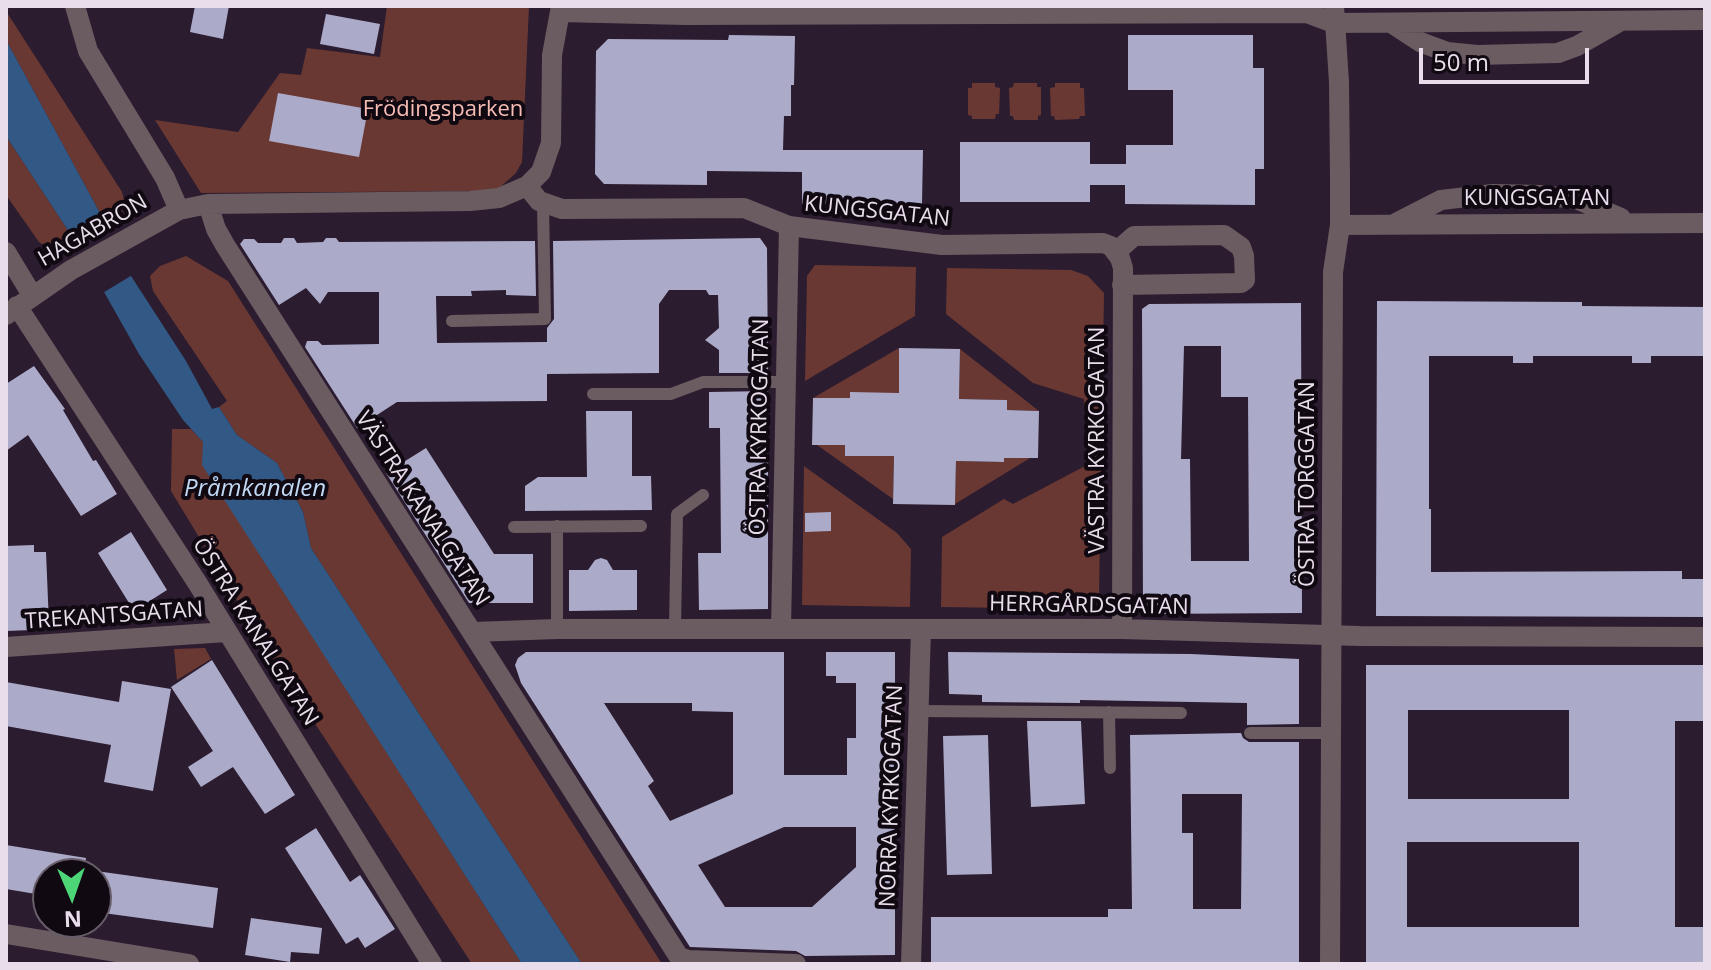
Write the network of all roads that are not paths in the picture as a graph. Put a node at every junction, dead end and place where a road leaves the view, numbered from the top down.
1 (75, 6) edge
2 (561, 9) edge
3 (686, 11) edge
4 (1334, 14) edge
5 (1705, 20) edge
6 (1622, 21) junction
7 (1391, 23) junction
8 (527, 186) junction
9 (543, 203) junction
10 (208, 204) junction
11 (179, 210) junction
12 (780, 223) junction
13 (1635, 223) junction
14 (1705, 223) edge
15 (1340, 225) junction
16 (1392, 225) junction
17 (6, 252) edge
18 (1116, 252) junction
19 (1122, 285) junction
20 (18, 305) edge
21 (452, 321) dead end
22 (784, 382) junction
23 (593, 394) dead end
24 (703, 495) dead end
25 (557, 526) junction
26 (641, 526) dead end
27 (514, 527) dead end
28 (675, 628) junction
29 (781, 628) junction
30 (557, 629) junction
31 (921, 629) junction
32 (1122, 629) junction
33 (226, 632) junction
34 (473, 632) junction
35 (1331, 635) junction
36 (1705, 637) edge
37 (6, 647) edge
38 (918, 711) junction
39 (1109, 712) junction
40 (1181, 713) dead end
41 (1250, 733) dead end
42 (1331, 733) junction
43 (1110, 768) dead end
44 (6, 934) edge
45 (189, 964) edge
46 (432, 964) edge
47 (796, 964) edge
48 (911, 964) edge
49 (1330, 964) edge

1 - 11 street
2 - 3 street
2 - 8 street
3 - 4 street
4 - 7 street
4 - 15 street, ÖSTRA TORGGATAN
5 - 6 street
6 - 7 street
6 - 7 street
8 - 9 street
8 - 10 street
9 - 12 street, KUNGSGATAN
9 - 21 lane
10 - 11 street
10 - 34 street, VÄSTRA KANALGATAN
11 - 20 street, HAGABRON
12 - 18 street, KUNGSGATAN
12 - 22 street, ÖSTRA KYRKOGATAN
13 - 14 street, KUNGSGATAN
13 - 16 street, KUNGSGATAN
13 - 16 street, KUNGSGATAN
15 - 16 street, KUNGSGATAN
15 - 35 street, ÖSTRA TORGGATAN
17 - 20 street, ÖSTRA KANALGATAN
18 - 19 street, VÄSTRA KYRKOGATAN
18 - 19 street
19 - 32 street, VÄSTRA KYRKOGATAN
20 - 33 street, ÖSTRA KANALGATAN
22 - 23 lane
22 - 29 street, ÖSTRA KYRKOGATAN
24 - 28 lane
25 - 26 lane
25 - 27 lane
25 - 30 lane
28 - 29 street, HERRGÅRDSGATAN
28 - 30 street, HERRGÅRDSGATAN
29 - 31 street, HERRGÅRDSGATAN
30 - 34 street, HERRGÅRDSGATAN
31 - 32 street, HERRGÅRDSGATAN
31 - 38 street, NORRA KYRKOGATAN
32 - 35 street, HERRGÅRDSGATAN
33 - 37 street, TREKANTSGATAN
33 - 46 street, ÖSTRA KANALGATAN
34 - 47 street, VÄSTRA KANALGATAN
35 - 36 street, HERRGÅRDSGATAN
35 - 42 street, ÖSTRA TORGGATAN
38 - 39 lane
38 - 48 street, NORRA KYRKOGATAN
39 - 40 lane
39 - 43 lane
41 - 42 lane
42 - 49 street, ÖSTRA TORGGATAN
44 - 45 street

